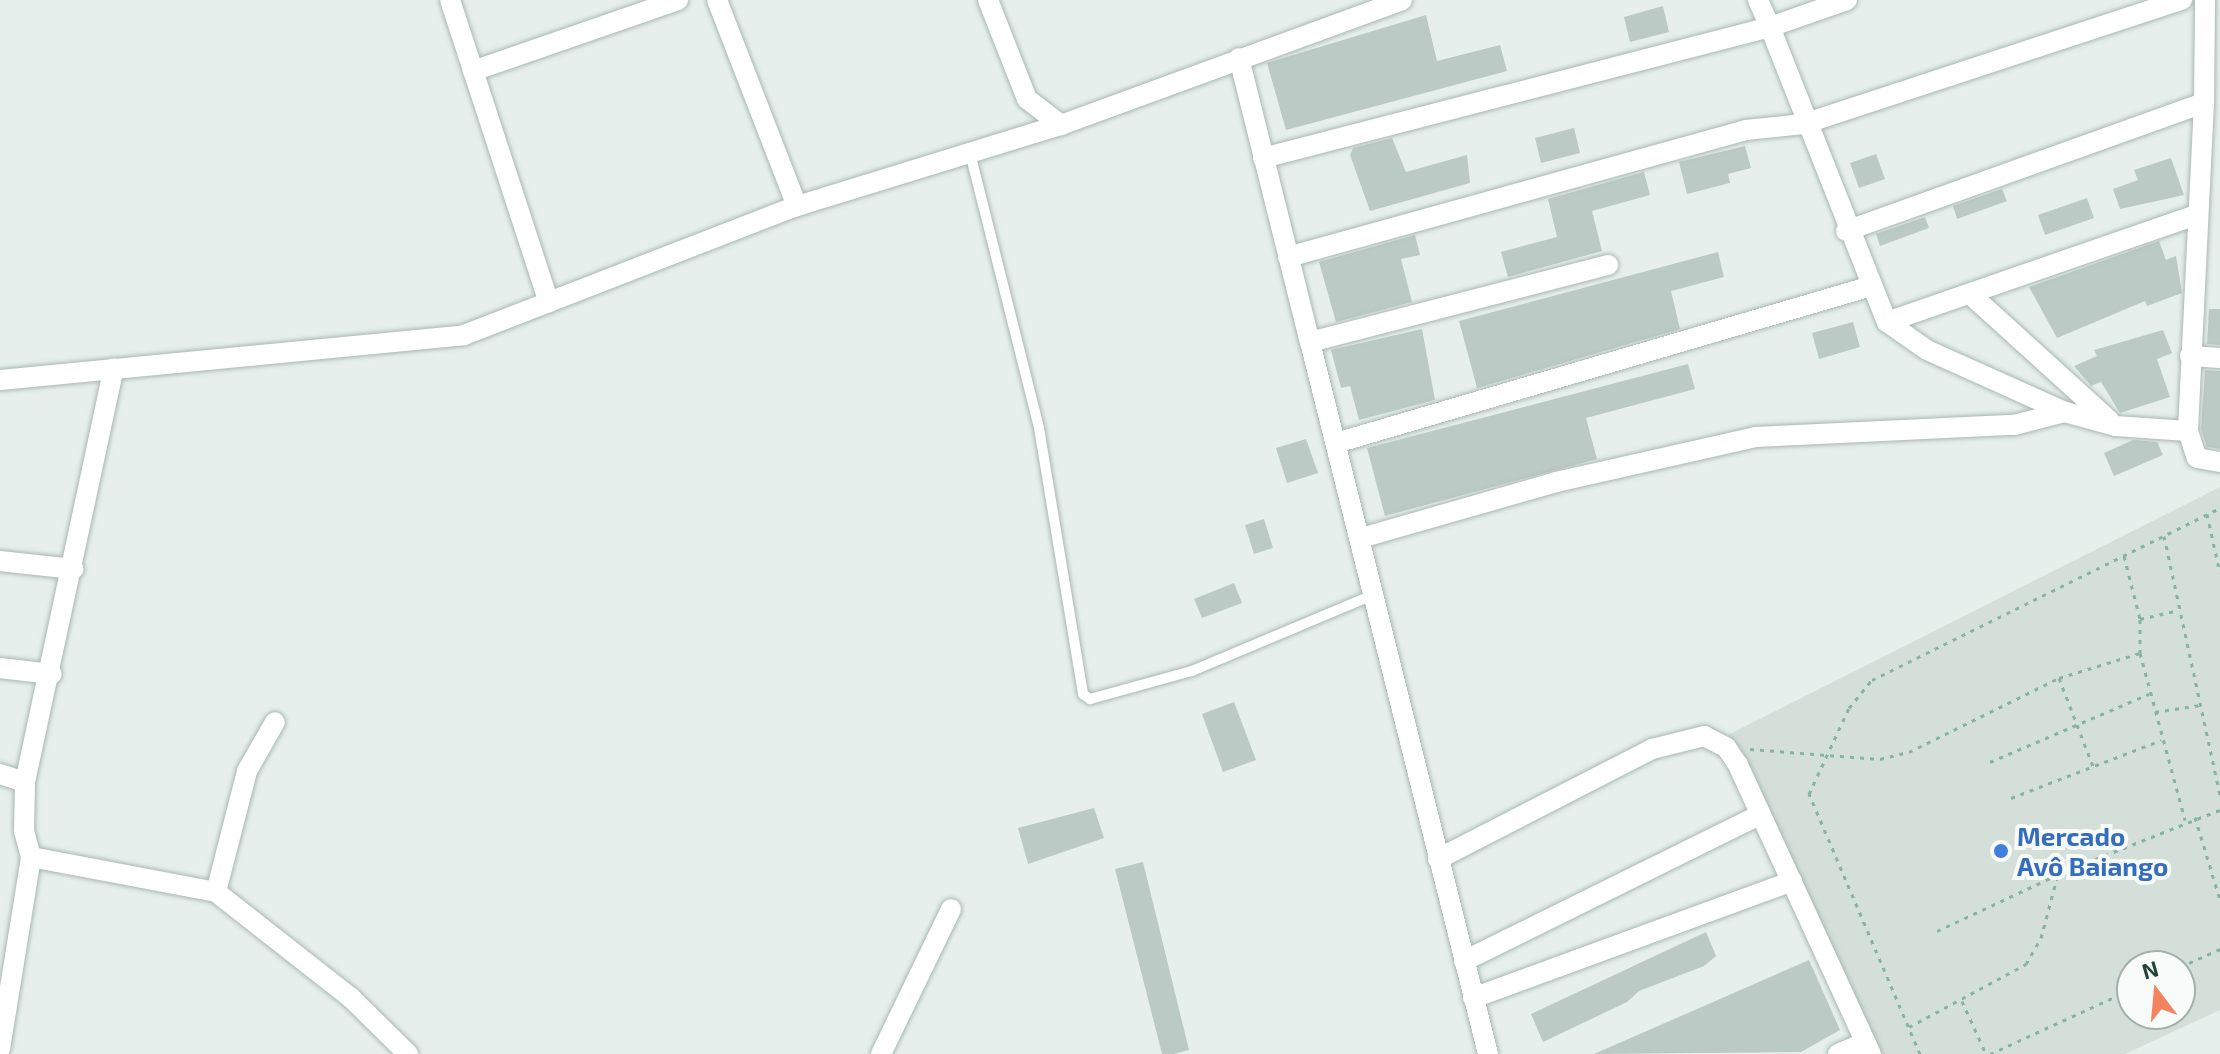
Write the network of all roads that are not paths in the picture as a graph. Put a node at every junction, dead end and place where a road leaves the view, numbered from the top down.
1 (450, 0) edge
2 (678, 0) edge
3 (717, 0) edge
4 (988, 0) edge
5 (1402, 0) edge
6 (1758, 0) edge
7 (1847, 0) edge
8 (2182, 0) edge
9 (2205, 0) edge
10 (1770, 27) junction
11 (1239, 58) junction
12 (473, 71) junction
13 (2204, 103) junction
14 (1804, 124) junction
15 (1061, 125) junction
16 (970, 153) junction
17 (1263, 158) junction
18 (797, 206) junction
19 (2196, 215) junction
20 (1846, 231) junction
21 (1288, 257) junction
22 (1608, 265) dead end
23 (1868, 287) junction
24 (1970, 294) junction
25 (549, 302) junction
26 (1887, 322) junction
27 (1310, 342) junction
28 (2190, 356) junction
29 (2220, 358) edge
30 (2043, 360) junction
31 (114, 368) junction
32 (0, 380) edge
33 (2071, 413) junction
34 (2115, 426) junction
35 (2188, 431) junction
36 (1336, 443) junction
37 (2220, 462) edge
38 (1361, 538) junction
39 (0, 561) edge
40 (74, 569) junction
41 (1373, 595) junction
42 (0, 668) edge
43 (52, 674) junction
44 (275, 722) dead end
45 (0, 774) edge
46 (25, 782) junction
47 (1761, 814) junction
48 (31, 857) junction
49 (1438, 859) junction
50 (1792, 881) junction
51 (216, 892) junction
52 (951, 909) dead end
53 (1464, 961) junction
54 (1473, 998) junction
55 (1869, 1048) edge
56 (0, 1049) edge
57 (408, 1054) edge
58 (881, 1054) edge
59 (1488, 1054) edge
60 (1838, 1054) edge

1 - 12 street
2 - 12 street
3 - 18 street
4 - 15 street
5 - 11 street
6 - 10 street
7 - 10 street
8 - 14 street
9 - 13 street
10 - 14 street
10 - 17 street
11 - 15 street
11 - 17 street
12 - 25 street
13 - 19 street
13 - 20 street
14 - 20 street
14 - 21 street
15 - 16 street
16 - 18 street
16 - 41 lane
17 - 21 street
18 - 25 street
19 - 24 street
19 - 28 street
20 - 23 street
21 - 27 street
22 - 27 street
23 - 26 street
23 - 36 street
24 - 26 street
24 - 30 street
25 - 31 street
26 - 33 street
27 - 36 street
28 - 29 street
28 - 35 street
30 - 33 street
30 - 34 street
31 - 32 street
31 - 40 street
33 - 34 street
33 - 38 street
34 - 35 street
35 - 37 street
36 - 38 street
38 - 41 street
39 - 40 street
40 - 43 street
41 - 49 street
42 - 43 street
43 - 46 street
44 - 51 street
45 - 46 street
46 - 48 street
47 - 49 street
47 - 50 street
47 - 53 street
48 - 51 street
48 - 56 street
49 - 53 street
50 - 54 street
50 - 55 street
51 - 57 street
52 - 58 street
53 - 54 street
54 - 59 street
55 - 60 street

